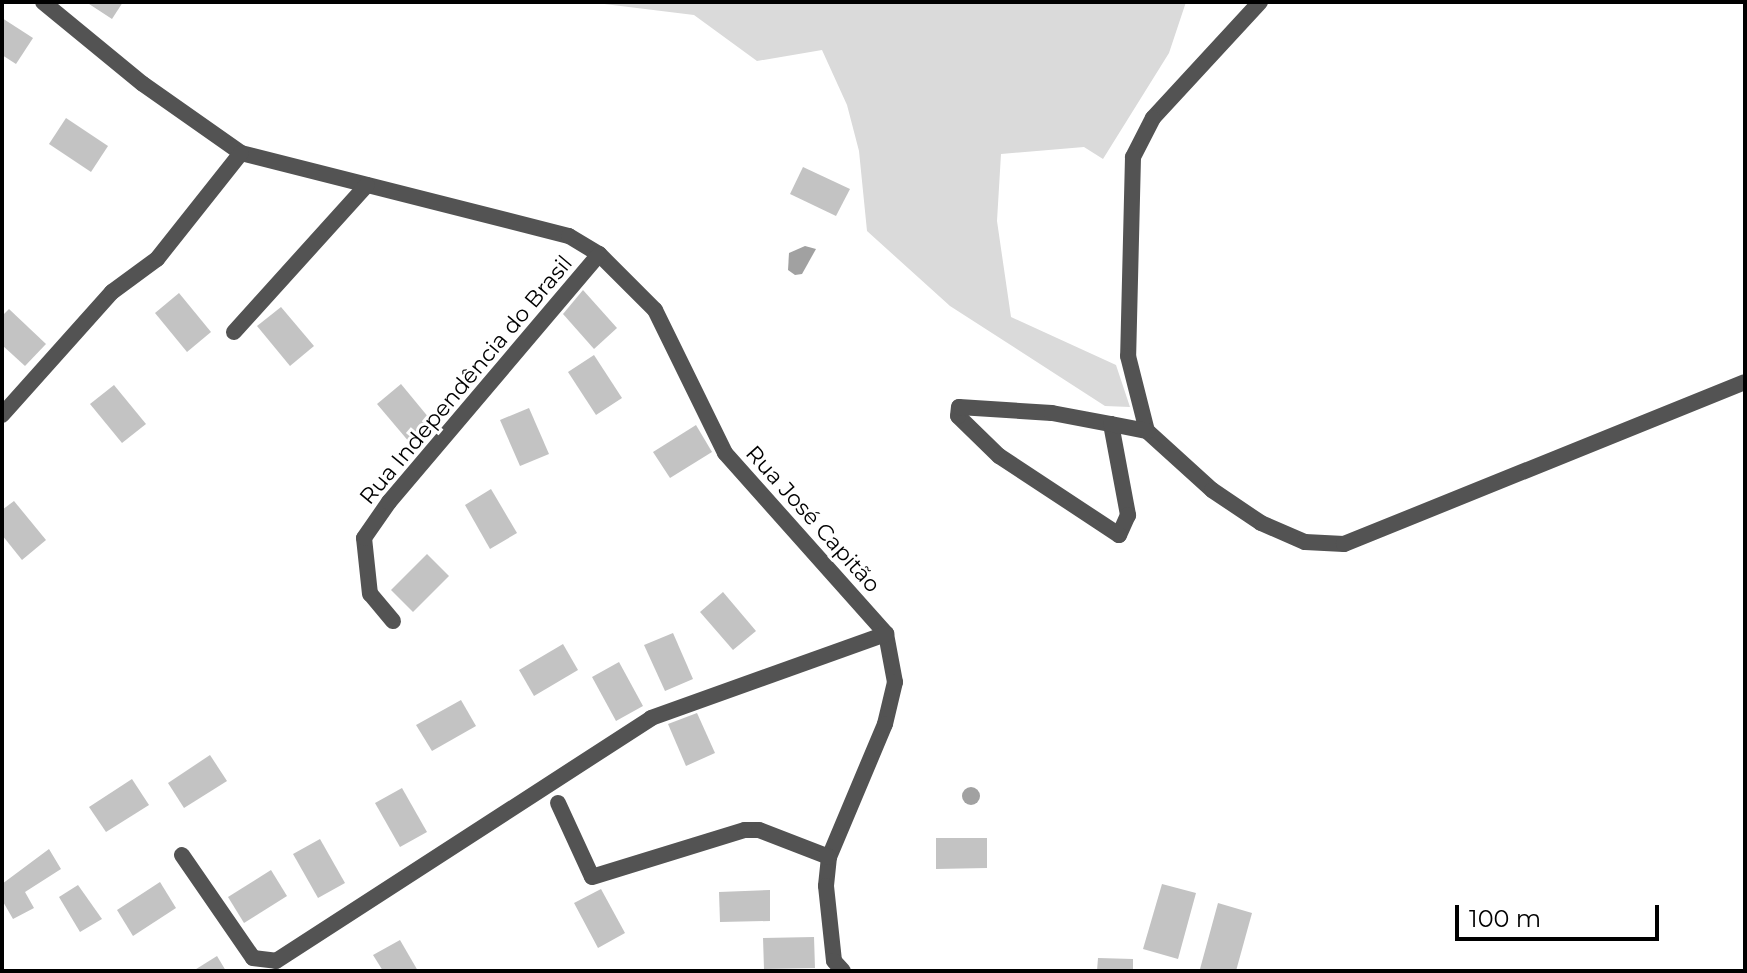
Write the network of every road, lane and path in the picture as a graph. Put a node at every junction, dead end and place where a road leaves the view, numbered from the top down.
1 (43, 2) edge
2 (1260, 2) edge
3 (241, 153) junction
4 (367, 185) junction
5 (599, 254) junction
6 (234, 332) dead end
7 (1745, 382) edge
8 (2, 415) edge
9 (1111, 424) junction
10 (1147, 431) junction
11 (393, 621) dead end
12 (886, 634) junction
13 (558, 803) dead end
14 (182, 855) dead end
15 (829, 857) junction
16 (835, 968) edge

1 - 3 street, Rua José Capitão
2 - 10 street
3 - 4 street, Rua José Capitão
3 - 8 street
4 - 5 street, Rua José Capitão
4 - 6 street
5 - 11 street, Rua Independência do Brasil
5 - 12 street, Rua José Capitão
7 - 10 street
9 - 9 street
9 - 10 street
12 - 14 street
12 - 15 street
13 - 15 street
15 - 16 street

